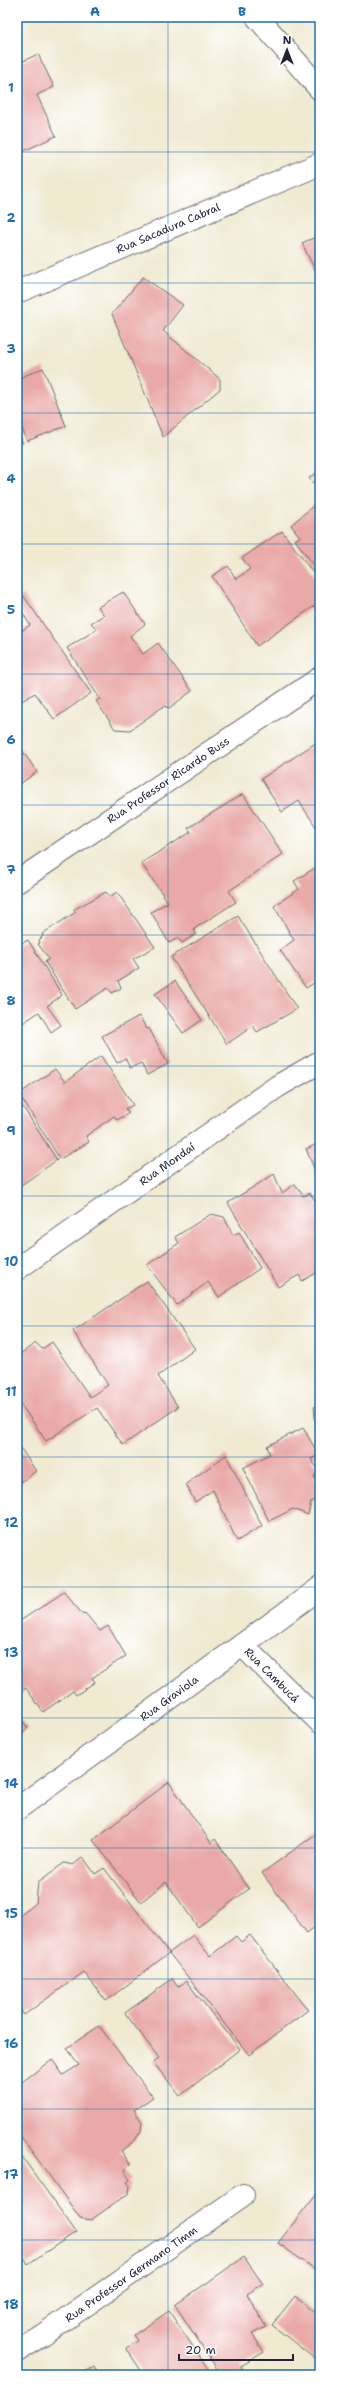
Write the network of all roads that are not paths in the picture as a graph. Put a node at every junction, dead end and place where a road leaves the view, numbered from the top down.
1 (257, 17) edge
2 (320, 89) edge
3 (320, 164) edge
4 (17, 292) edge
5 (320, 678) edge
6 (17, 882) edge
7 (320, 1062) edge
8 (17, 1269) edge
9 (320, 1588) edge
10 (242, 1645) junction
11 (320, 1722) edge
12 (17, 1809) edge
13 (243, 2195) dead end
14 (17, 2351) edge

1 - 2 street
3 - 4 street, Rua Sacadura Cabral
5 - 6 street, Rua Professor Ricardo Buss
7 - 8 street, Rua Mondaí
9 - 10 street, Rua Graviola
10 - 11 street, Rua Cambucá
10 - 12 street, Rua Graviola
13 - 14 street, Rua Professor Germano Timm

